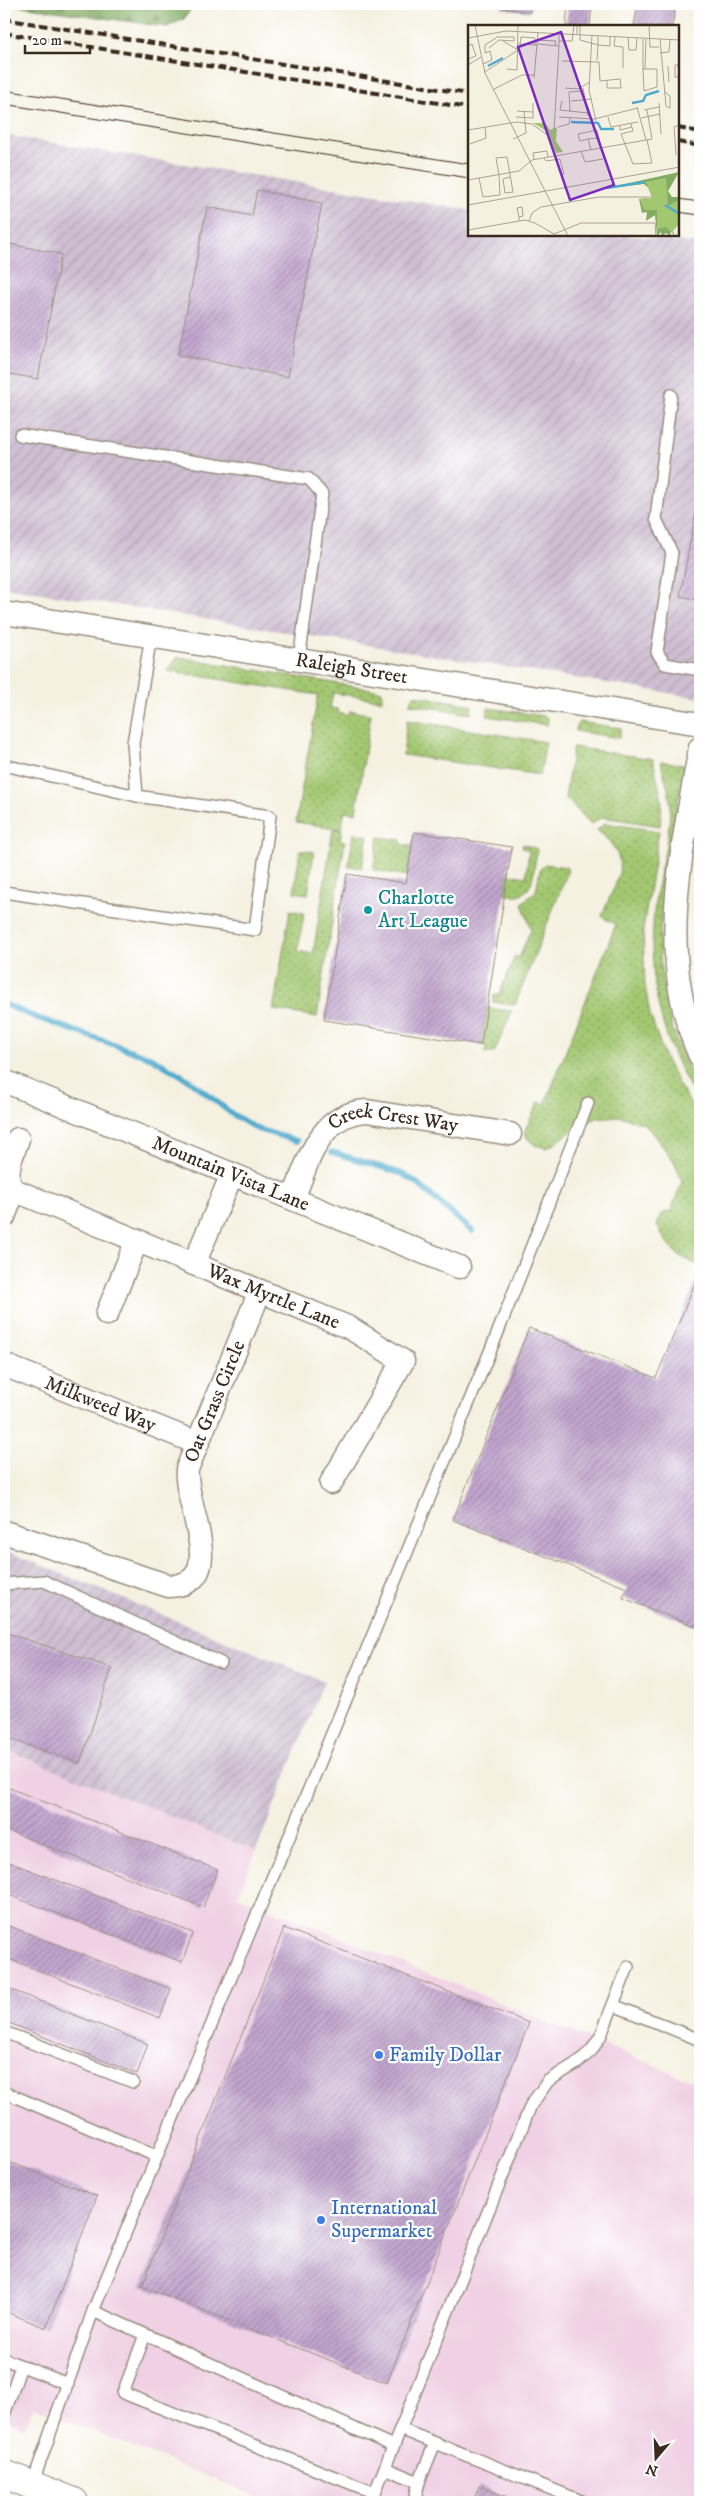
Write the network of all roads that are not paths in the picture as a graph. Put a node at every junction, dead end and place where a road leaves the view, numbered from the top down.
1 (671, 395) dead end
2 (20, 434) dead end
3 (4, 613) edge
4 (151, 636) junction
5 (299, 660) junction
6 (700, 670) edge
7 (700, 724) edge
8 (700, 748) edge
9 (4, 764) edge
10 (137, 796) junction
11 (4, 892) edge
12 (700, 1056) edge
13 (4, 1081) edge
14 (588, 1103) dead end
15 (510, 1134) dead end
16 (18, 1139) dead end
17 (232, 1174) junction
18 (9, 1188) junction
19 (293, 1199) junction
20 (4, 1217) edge
21 (137, 1240) junction
22 (194, 1264) junction
23 (459, 1267) dead end
24 (260, 1291) junction
25 (107, 1314) dead end
26 (4, 1365) edge
27 (197, 1443) junction
28 (331, 1483) dead end
29 (4, 1532) edge
30 (4, 1584) edge
31 (221, 1663) dead end
32 (628, 1967) dead end
33 (613, 2005) junction
34 (4, 2032) edge
35 (700, 2040) edge
36 (132, 2082) dead end
37 (4, 2092) edge
38 (156, 2156) junction
39 (93, 2311) junction
40 (146, 2335) junction
41 (4, 2359) edge
42 (21, 2366) junction
43 (68, 2384) junction
44 (4, 2415) edge
45 (400, 2429) junction
46 (435, 2443) junction
47 (393, 2446) junction
48 (384, 2468) junction
49 (4, 2474) edge
50 (419, 2482) junction
51 (32, 2485) junction
52 (373, 2498) edge
53 (74, 2502) edge
54 (414, 2502) edge
55 (584, 2502) edge

1 - 6 lane
2 - 5 lane
3 - 4 street, Raleigh Street
4 - 5 street, Raleigh Street
4 - 10 lane
5 - 7 street, Raleigh Street
8 - 12 street
9 - 10 lane
10 - 11 lane
13 - 17 street, Mountain Vista Lane
14 - 38 lane
15 - 19 street, Creek Crest Way
16 - 18 street
17 - 19 street, Mountain Vista Lane
17 - 22 street
18 - 20 street
18 - 21 street, Wax Myrtle Lane
19 - 23 street, Mountain Vista Lane
21 - 22 street, Wax Myrtle Lane
21 - 25 street
22 - 24 street, Wax Myrtle Lane
24 - 27 street, Oat Grass Circle
24 - 28 street, Wax Myrtle Lane
26 - 27 street, Milkweed Way
27 - 29 street, Oat Grass Circle
30 - 31 lane
32 - 33 lane
33 - 35 lane
33 - 45 lane
34 - 36 lane
37 - 38 lane
38 - 39 lane
39 - 40 lane
39 - 43 lane
40 - 47 lane
40 - 52 lane
41 - 42 lane
42 - 43 lane
42 - 44 lane
43 - 51 lane
45 - 46 lane
45 - 47 lane
46 - 50 lane
46 - 55 lane
47 - 48 lane
48 - 50 lane
48 - 52 lane
49 - 51 main road
50 - 54 lane
51 - 53 main road

